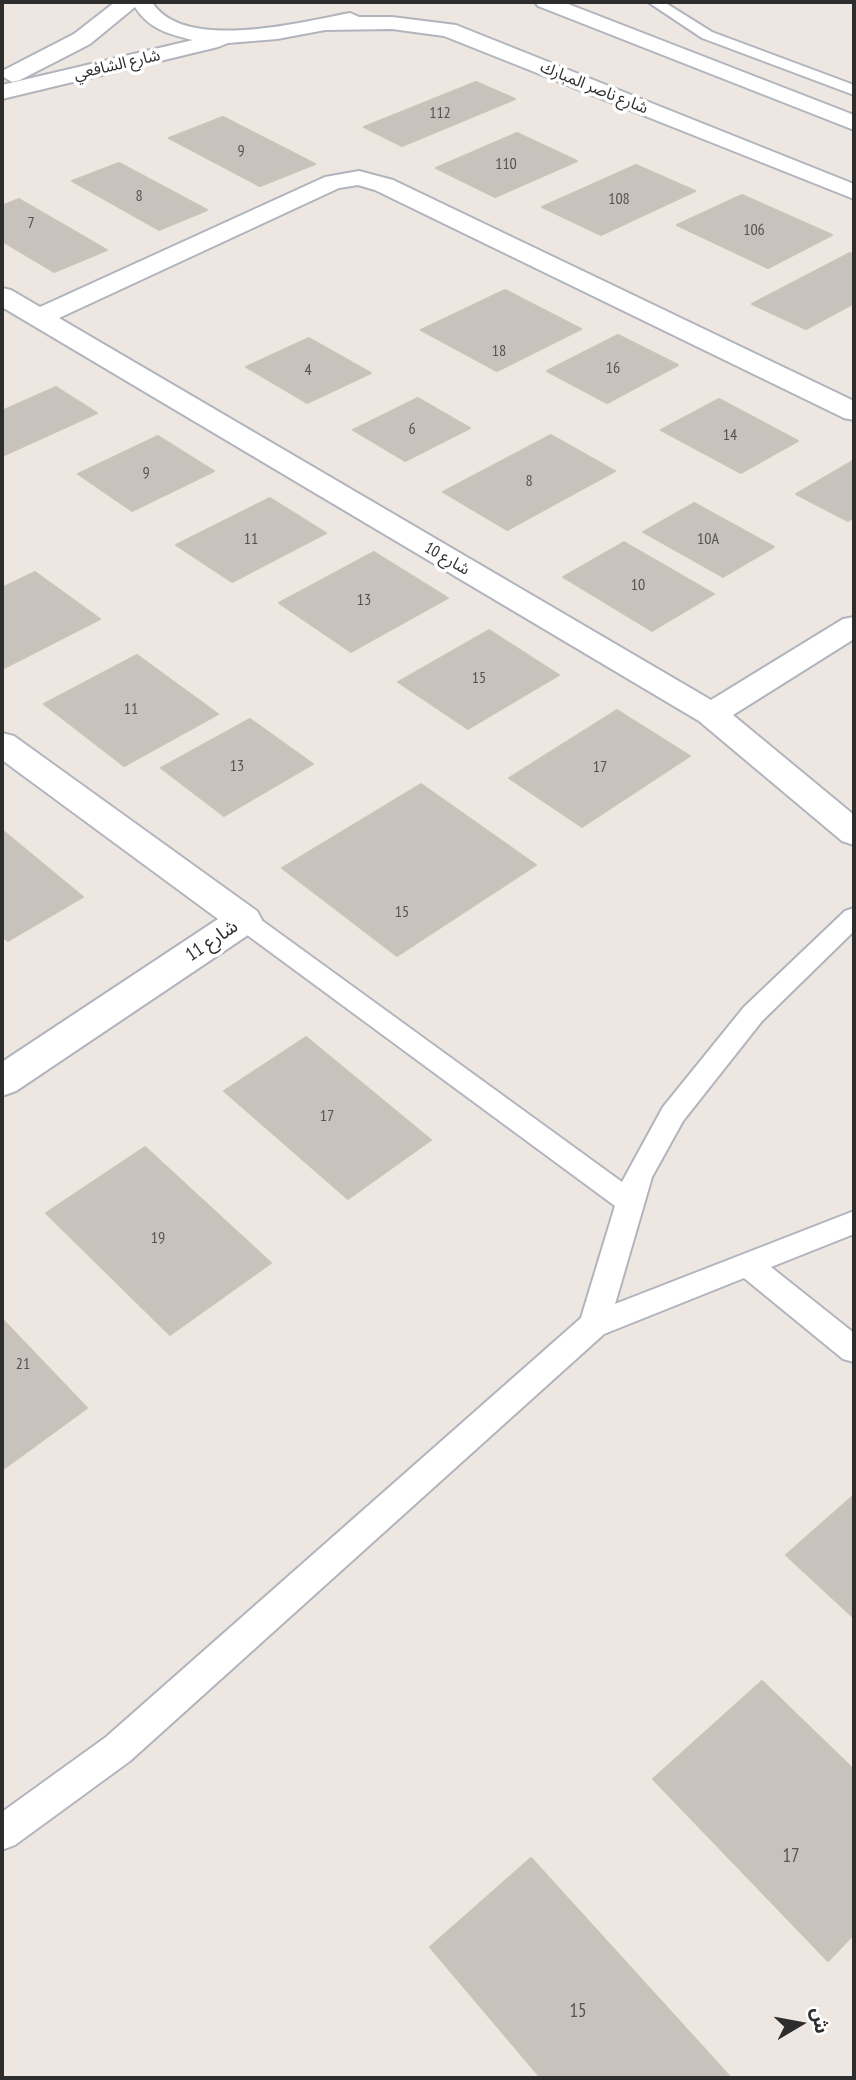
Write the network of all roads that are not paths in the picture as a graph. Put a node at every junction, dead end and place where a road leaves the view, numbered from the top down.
1 (128, 2) edge
2 (142, 2) edge
3 (545, 2) edge
4 (655, 2) edge
5 (409, 6) dead end
6 (325, 24) junction
7 (232, 38) junction
8 (2, 80) edge
9 (851, 87) edge
10 (2, 92) edge
11 (809, 105) junction
12 (854, 123) edge
13 (854, 192) edge
14 (2, 296) edge
15 (38, 318) junction
16 (854, 412) edge
17 (854, 626) edge
18 (711, 714) junction
19 (2, 744) edge
20 (854, 833) edge
21 (854, 916) edge
22 (244, 920) junction
23 (2, 1081) edge
24 (630, 1202) junction
25 (854, 1222) edge
26 (748, 1265) junction
27 (594, 1325) junction
28 (854, 1350) edge
29 (2, 1833) edge

1 - 8 street, شارع الشافعي
2 - 7 street
3 - 11 street
4 - 9 lane
5 - 6 street
6 - 7 street
6 - 13 street, شارع ناصر المبارك
7 - 10 street, شارع الشافعي
9 - 11 lane
11 - 12 street
14 - 15 street, شارع 10
15 - 16 street
15 - 18 street, شارع 10
17 - 18 street
18 - 20 street, شارع 10
19 - 22 street, شارع 11
21 - 24 lane
22 - 23 street, شارع 11
22 - 24 lane
24 - 27 lane
25 - 26 lane
26 - 27 lane
26 - 28 lane
27 - 29 lane

